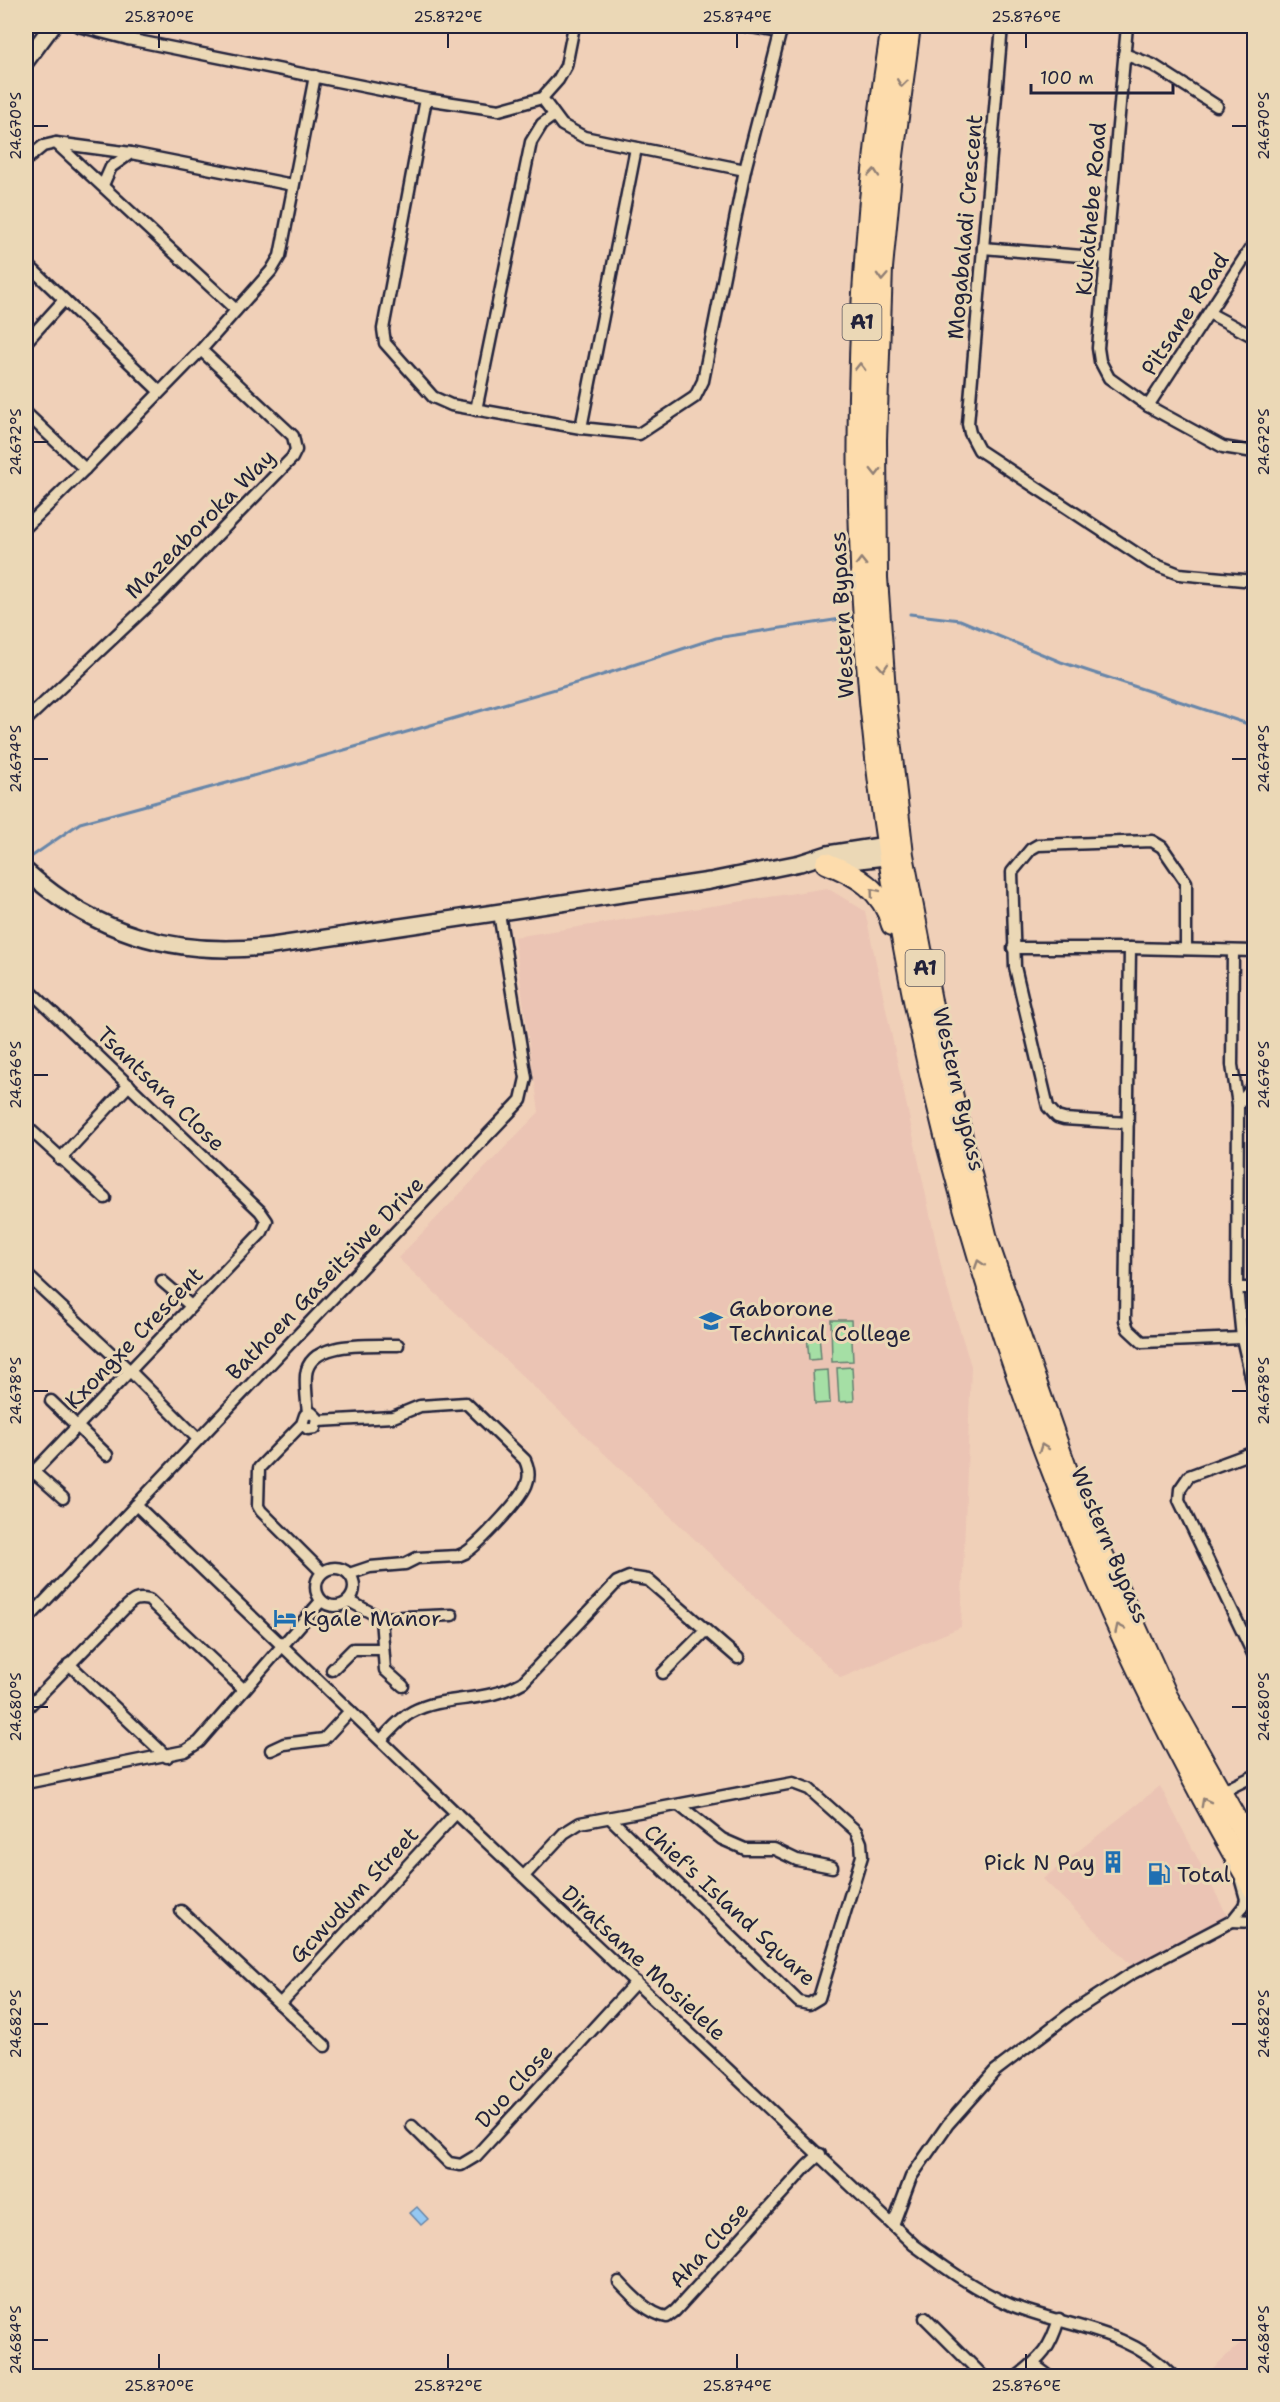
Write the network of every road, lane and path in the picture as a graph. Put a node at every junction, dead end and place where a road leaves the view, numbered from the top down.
1 (52, 26) edge
2 (78, 26) edge
3 (131, 26) edge
4 (574, 26) edge
5 (746, 26) edge
6 (892, 26) edge
7 (910, 26) edge
8 (1002, 26) edge
9 (1127, 26) edge
10 (781, 29) edge
11 (128, 39) junction
12 (1124, 54) junction
13 (26, 61) edge
14 (315, 76) junction
15 (542, 98) junction
16 (426, 99) junction
17 (1217, 106) dead end
18 (553, 116) junction
19 (56, 143) junction
20 (636, 148) junction
21 (131, 153) junction
22 (26, 160) edge
23 (745, 170) junction
24 (103, 185) junction
25 (293, 185) junction
26 (1254, 243) edge
27 (983, 248) junction
28 (1106, 258) junction
29 (26, 263) edge
30 (64, 300) junction
31 (236, 310) junction
32 (1209, 313) junction
33 (1254, 337) edge
34 (26, 342) edge
35 (201, 350) junction
36 (159, 391) junction
37 (1148, 406) junction
38 (476, 410) junction
39 (26, 413) edge
40 (581, 428) junction
41 (1254, 452) edge
42 (85, 470) junction
43 (26, 527) edge
44 (1254, 581) edge
45 (26, 720) edge
46 (895, 850) junction
47 (800, 863) junction
48 (825, 863) junction
49 (26, 871) edge
50 (499, 913) junction
51 (1013, 948) junction
52 (1130, 948) junction
53 (1186, 949) junction
54 (1233, 951) junction
55 (1254, 951) edge
56 (26, 987) edge
57 (915, 1005) junction
58 (129, 1085) junction
59 (1254, 1085) edge
60 (1238, 1105) junction
61 (1128, 1123) junction
62 (26, 1126) edge
63 (60, 1159) junction
64 (105, 1198) dead end
65 (267, 1221) joint
66 (26, 1274) edge
67 (162, 1281) dead end
68 (1237, 1288) junction
69 (1254, 1288) edge
70 (191, 1306) junction
71 (1242, 1338) junction
72 (398, 1345) dead end
73 (130, 1371) junction
74 (1254, 1390) edge
75 (51, 1401) dead end
76 (308, 1413) junction
77 (318, 1421) junction
78 (78, 1425) junction
79 (302, 1425) junction
80 (198, 1440) junction
81 (1254, 1452) edge
82 (107, 1455) dead end
83 (28, 1472) edge
84 (63, 1498) dead end
85 (136, 1505) junction
86 (322, 1572) junction
87 (350, 1574) junction
88 (321, 1601) junction
89 (349, 1601) junction
90 (452, 1616) dead end
91 (381, 1618) junction
92 (26, 1621) edge
93 (705, 1631) junction
94 (281, 1645) junction
95 (383, 1649) junction
96 (1254, 1656) edge
97 (738, 1658) dead end
98 (69, 1664) junction
99 (332, 1670) dead end
100 (663, 1673) dead end
101 (403, 1686) dead end
102 (243, 1689) junction
103 (26, 1709) edge
104 (350, 1711) junction
105 (381, 1740) junction
106 (271, 1750) dead end
107 (167, 1757) junction
108 (1254, 1776) edge
109 (26, 1783) edge
110 (1221, 1792) junction
111 (679, 1805) junction
112 (456, 1814) junction
113 (610, 1818) junction
114 (1239, 1834) edge
115 (1254, 1851) edge
116 (832, 1867) dead end
117 (524, 1876) junction
118 (1254, 1890) edge
119 (181, 1911) dead end
120 (1232, 1921) junction
121 (1254, 1922) edge
122 (636, 1982) junction
123 (280, 2004) junction
124 (325, 2046) dead end
125 (412, 2126) dead end
126 (820, 2154) junction
127 (893, 2225) junction
128 (619, 2282) dead end
129 (925, 2318) dead end
130 (1059, 2319) junction
131 (1033, 2364) junction
132 (983, 2376) edge
133 (1018, 2376) edge
134 (1049, 2376) edge
135 (1173, 2376) edge

1 - 13 street
2 - 11 street
3 - 11 street
4 - 15 street
5 - 10 street
46 -> 6 highway, Western Bypass / A1
7 -> 46 highway, Western Bypass / A1
8 - 27 street, Mogabaladi Crescent
9 - 12 street, Kukathebe Road
10 - 23 street
11 - 14 street
12 - 17 street
12 - 28 street, Kukathebe Road
14 - 16 street
14 - 25 street
15 - 16 street
15 - 18 street
16 - 38 street
18 - 20 street
18 - 38 street
19 - 21 street
19 - 22 street
19 - 24 street
20 - 23 street
20 - 40 street
21 - 24 street
21 - 25 street
23 - 40 street
24 - 31 street
25 - 31 street
26 - 32 street, Pitsane Road
27 - 28 street
27 - 44 street, Mogabaladi Crescent
28 - 37 street, Kukathebe Road
29 - 30 street
30 - 34 street
30 - 36 street
31 - 35 street
32 - 33 street
32 - 37 street, Pitsane Road
35 - 36 street
35 - 45 street, Mazeaboroka Way
36 - 42 street
37 - 41 street
38 - 40 street
39 - 42 street
42 - 43 street
46 - 47 street
46 - 48 street
46 - 57 highway, Western Bypass / A1
46 - 110 highway, Western Bypass / A1
47 - 48 street
47 - 50 street
57 -> 48 highway
49 - 50 street
50 - 80 street, Bathoen Gaseitsiwe Drive
51 - 52 street
51 - 53 street
51 - 61 street
52 - 53 street
52 - 61 street
53 - 54 street
54 - 55 street
54 - 60 street
56 - 58 street, Tsantsara Close
114 -> 57 highway, Western Bypass / A1
58 - 63 street
58 - 65 street, Tsantsara Close
59 - 60 street
60 - 68 street
61 - 71 street
62 - 63 street
63 - 64 street
65 - 70 street, Kxongxe Crescent
66 - 73 street
67 - 70 street
68 - 69 street
68 - 71 street
70 - 73 street, Kxongxe Crescent
71 - 74 street
72 - 76 street
73 - 78 street, Kxongxe Crescent
73 - 80 street
75 - 78 street
76 - 77 street
76 - 79 street
77 - 79 street
77 - 87 street
78 - 82 street
78 - 83 street, Kxongxe Crescent
79 - 86 street
80 - 85 street, Bathoen Gaseitsiwe Drive
81 - 96 street
83 - 84 street
85 - 92 street, Bathoen Gaseitsiwe Drive
85 - 94 street, Diratsame Mosielele
86 - 87 street
86 - 88 street
87 - 89 street
88 - 89 street
88 - 94 street
89 - 91 street
90 - 91 street
91 - 95 street
93 - 97 street
93 - 100 street
93 - 105 street
94 - 102 street
94 - 104 street, Diratsame Mosielele
95 - 99 street
95 - 101 street
98 - 102 street
98 - 103 street
98 - 107 street
102 - 107 street
104 - 105 street, Diratsame Mosielele
104 - 106 street
105 - 112 street, Diratsame Mosielele
107 - 109 street
108 - 110 street
110 - 114 highway, Western Bypass / A1
111 - 113 street, Chief's Island Square
111 - 113 street, Chief's Island Square
111 - 116 street
112 - 117 street, Diratsame Mosielele
112 - 123 street, Gcwudum Street
113 - 117 street, Chief's Island Square
114 - 115 highway, Western Bypass / A1
114 - 118 highway, Western Bypass / A1
114 - 120 street
117 - 122 street, Diratsame Mosielele
119 - 123 street
120 - 121 street
120 - 127 street
122 - 125 street, Duo Close
122 - 126 street, Diratsame Mosielele
123 - 124 street
126 - 127 street, Diratsame Mosielele
126 - 128 street, Aha Close
127 - 130 street, Diratsame Mosielele
129 - 132 street
130 - 131 street
130 - 135 street, Diratsame Mosielele
131 - 133 street
131 - 134 street

